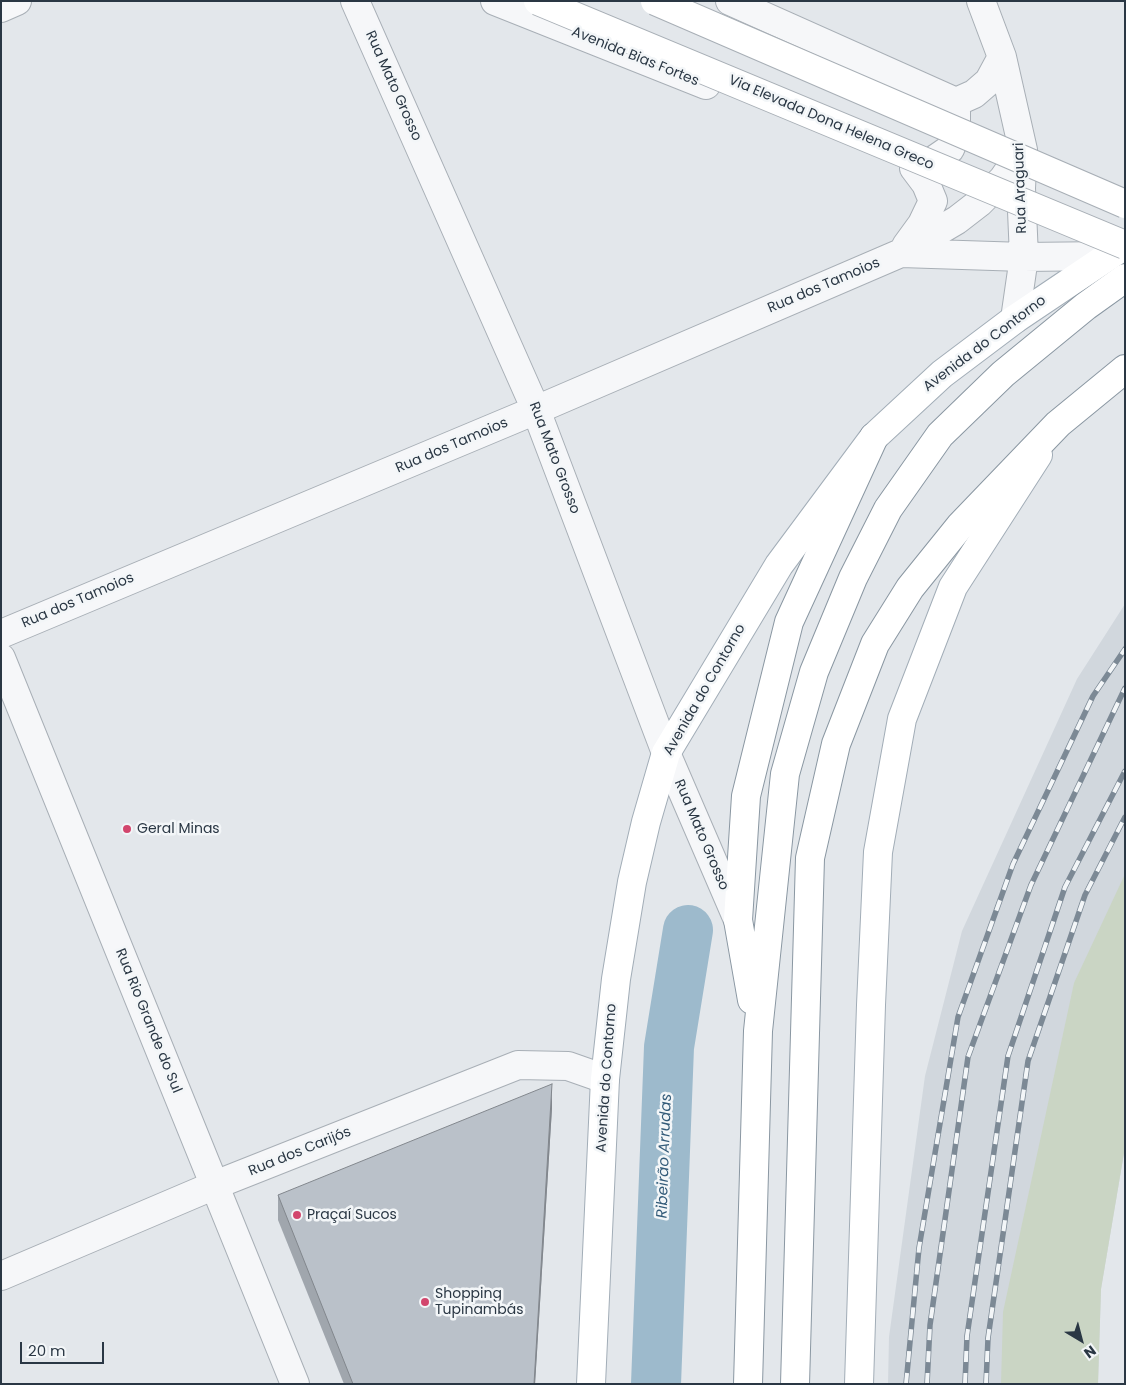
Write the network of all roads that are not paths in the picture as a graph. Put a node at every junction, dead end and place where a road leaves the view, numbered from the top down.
1 (17, 1) edge
2 (355, 1) edge
3 (495, 1) edge
4 (538, 1) edge
5 (655, 1) edge
6 (730, 1) edge
7 (981, 1) edge
8 (1, 8) edge
9 (1002, 57) junction
10 (956, 102) junction
11 (1023, 150) junction
12 (914, 168) junction
13 (1125, 204) edge
14 (1119, 248) edge
15 (901, 253) junction
16 (1024, 257) junction
17 (1125, 278) edge
18 (1014, 319) junction
19 (1125, 369) edge
20 (536, 410) junction
21 (1058, 424) junction
22 (874, 437) junction
23 (1, 634) edge
24 (1, 658) edge
25 (666, 753) junction
26 (738, 920) junction
27 (758, 1031) junction
28 (604, 1079) junction
29 (215, 1185) junction
30 (1, 1276) edge
31 (295, 1384) edge
32 (591, 1384) edge
33 (748, 1384) edge
34 (795, 1384) edge
35 (860, 1384) edge

1 - 8 street
2 - 20 street, Rua Mato Grosso
3 - 12 street, Avenida Bias Fortes
4 - 14 main road, Via Elevada Dona Helena Greco, bridge
5 - 13 main road, bridge
6 - 10 street
7 - 9 street, Rua Araguari
9 - 10 street
9 - 11 street, Rua Araguari
10 - 12 street
11 - 15 street, Rua dos Tamoios
11 - 16 street, Rua Araguari
12 - 15 street
14 - 16 street, Rua dos Tamoios
14 - 18 main road, Avenida do Contorno
15 - 16 street, Rua dos Tamoios
15 - 20 street, Rua dos Tamoios
16 - 18 street, Rua Araguari
17 - 27 main road
18 - 22 main road, Avenida do Contorno
19 - 21 main road
20 - 23 street, Rua dos Tamoios
20 - 25 street, Rua Mato Grosso
21 - 34 main road
21 - 35 main road
22 - 25 main road, Avenida do Contorno
22 - 26 main road
24 - 29 street, Rua Rio Grande do Sul
25 - 26 street, Rua Mato Grosso
25 - 28 main road, Avenida do Contorno
26 - 27 main road
27 - 33 main road
28 - 29 street, Rua dos Carijós
28 - 32 main road, Avenida do Contorno
29 - 30 street, Rua dos Carijós
29 - 31 street, Rua Rio Grande do Sul

